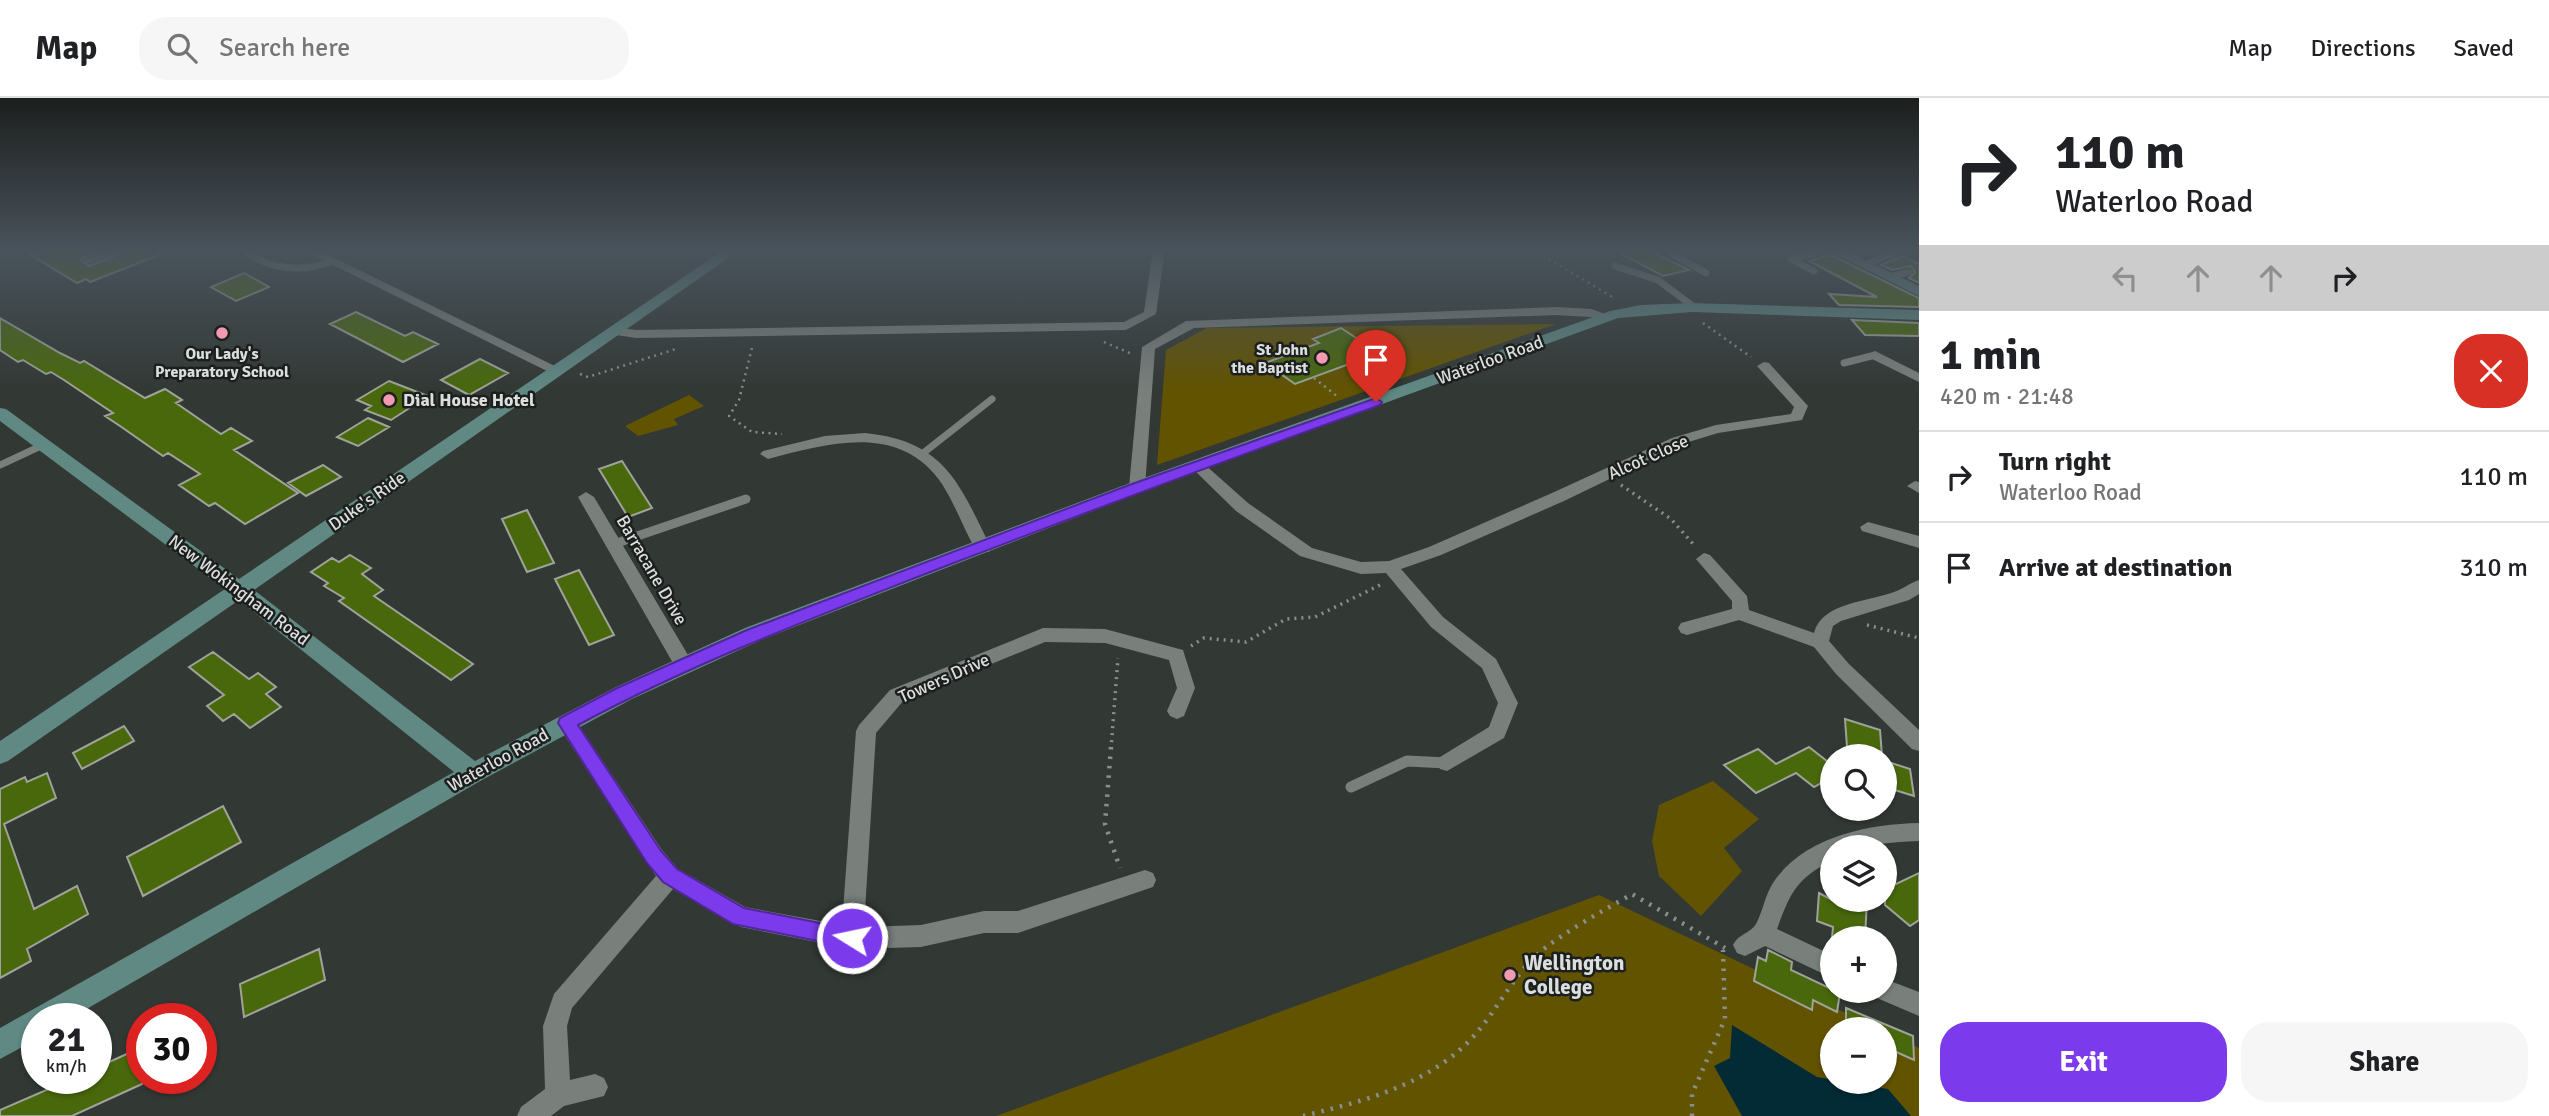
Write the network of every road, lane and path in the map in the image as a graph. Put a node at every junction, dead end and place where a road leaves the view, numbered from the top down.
1 (408, 297) edge
2 (665, 297) edge
3 (1152, 297) edge
4 (1611, 297) edge
5 (1682, 297) edge
6 (1688, 307) junction
7 (1634, 310) junction
8 (1919, 316) edge
9 (1606, 317) junction
10 (1083, 327) junction
11 (615, 331) junction
12 (755, 332) junction
13 (684, 347) dead end
14 (1875, 355) joint
15 (1148, 357) junction
16 (1844, 363) dead end
17 (1764, 366) joint
18 (559, 368) junction
19 (1314, 378) dead end
20 (1919, 378) edge
21 (992, 399) dead end
22 (1353, 410) junction
23 (0, 412) edge
24 (43, 445) junction
25 (792, 447) junction
26 (768, 454) dead end
27 (922, 454) junction
28 (0, 465) edge
29 (1198, 466) junction
30 (1618, 482) dead end
31 (1138, 487) junction
32 (586, 497) dead end
33 (746, 499) dead end
34 (1868, 527) dead end
35 (1919, 542) edge
36 (611, 545) junction
37 (983, 548) junction
38 (1704, 559) joint
39 (1394, 571) junction
40 (1919, 586) edge
41 (239, 589) junction
42 (1740, 613) junction
43 (1835, 617) junction
44 (1687, 628) dead end
45 (1919, 639) edge
46 (1120, 640) junction
47 (1820, 642) junction
48 (1177, 655) junction
49 (684, 665) junction
50 (1177, 711) dead end
51 (566, 723) junction
52 (1919, 743) edge
53 (0, 754) edge
54 (1447, 763) joint
55 (473, 773) junction
56 (1351, 787) dead end
57 (1919, 832) edge
58 (1879, 835) edge
59 (1820, 856) edge
60 (670, 876) junction
61 (1135, 883) joint
62 (852, 938) junction
63 (1820, 963) edge
64 (1897, 995) edge
65 (70, 1003) edge
66 (1919, 1004) edge
67 (21, 1032) edge
68 (0, 1044) edge
69 (595, 1087) dead end
70 (558, 1095) junction
71 (530, 1116) edge
72 (1303, 1116) edge
73 (1692, 1116) edge

1 - 18 street
2 - 11 street, Duke's Ride
3 - 10 street
4 - 7 path
5 - 6 lane
6 - 7 street, Waterloo Road
6 - 8 street, Waterloo Road
6 - 17 path
7 - 9 street, Waterloo Road
9 - 15 street
9 - 22 street, Waterloo Road
10 - 12 street
10 - 15 path
11 - 12 street
11 - 18 street, Duke's Ride
12 - 25 path
13 - 18 path
14 - 16 lane
14 - 20 street
15 - 31 street
17 - 39 street, Alcot Close
18 - 41 street, Duke's Ride
19 - 22 path
21 - 27 lane
22 - 29 street, Waterloo Road
23 - 24 street, New Wokingham Road
24 - 28 lane
24 - 41 street, New Wokingham Road
25 - 26 street
25 - 27 street
27 - 37 street
29 - 31 street, Waterloo Road
29 - 39 street, Alcot Close
30 - 38 path
31 - 37 street, Waterloo Road
32 - 36 street, Barracane Drive
33 - 36 lane
34 - 35 street
36 - 49 street, Barracane Drive
37 - 49 street, Waterloo Road
38 - 42 street
39 - 48 path
39 - 54 street
40 - 43 street
41 - 53 street, Duke's Ride
41 - 55 street, New Wokingham Road
42 - 44 street
42 - 47 street
43 - 45 path
43 - 47 street
46 - 48 street, Towers Drive
46 - 61 path
46 - 62 street, Towers Drive
47 - 52 street
48 - 50 street
49 - 51 street, Waterloo Road
51 - 55 street, Waterloo Road
51 - 60 street
54 - 56 lane
55 - 65 street, Waterloo Road
57 - 58 street
59 - 63 street
60 - 62 street
60 - 70 street
61 - 62 street
64 - 66 street
67 - 68 street
69 - 70 street
70 - 71 street
72 - 73 path

